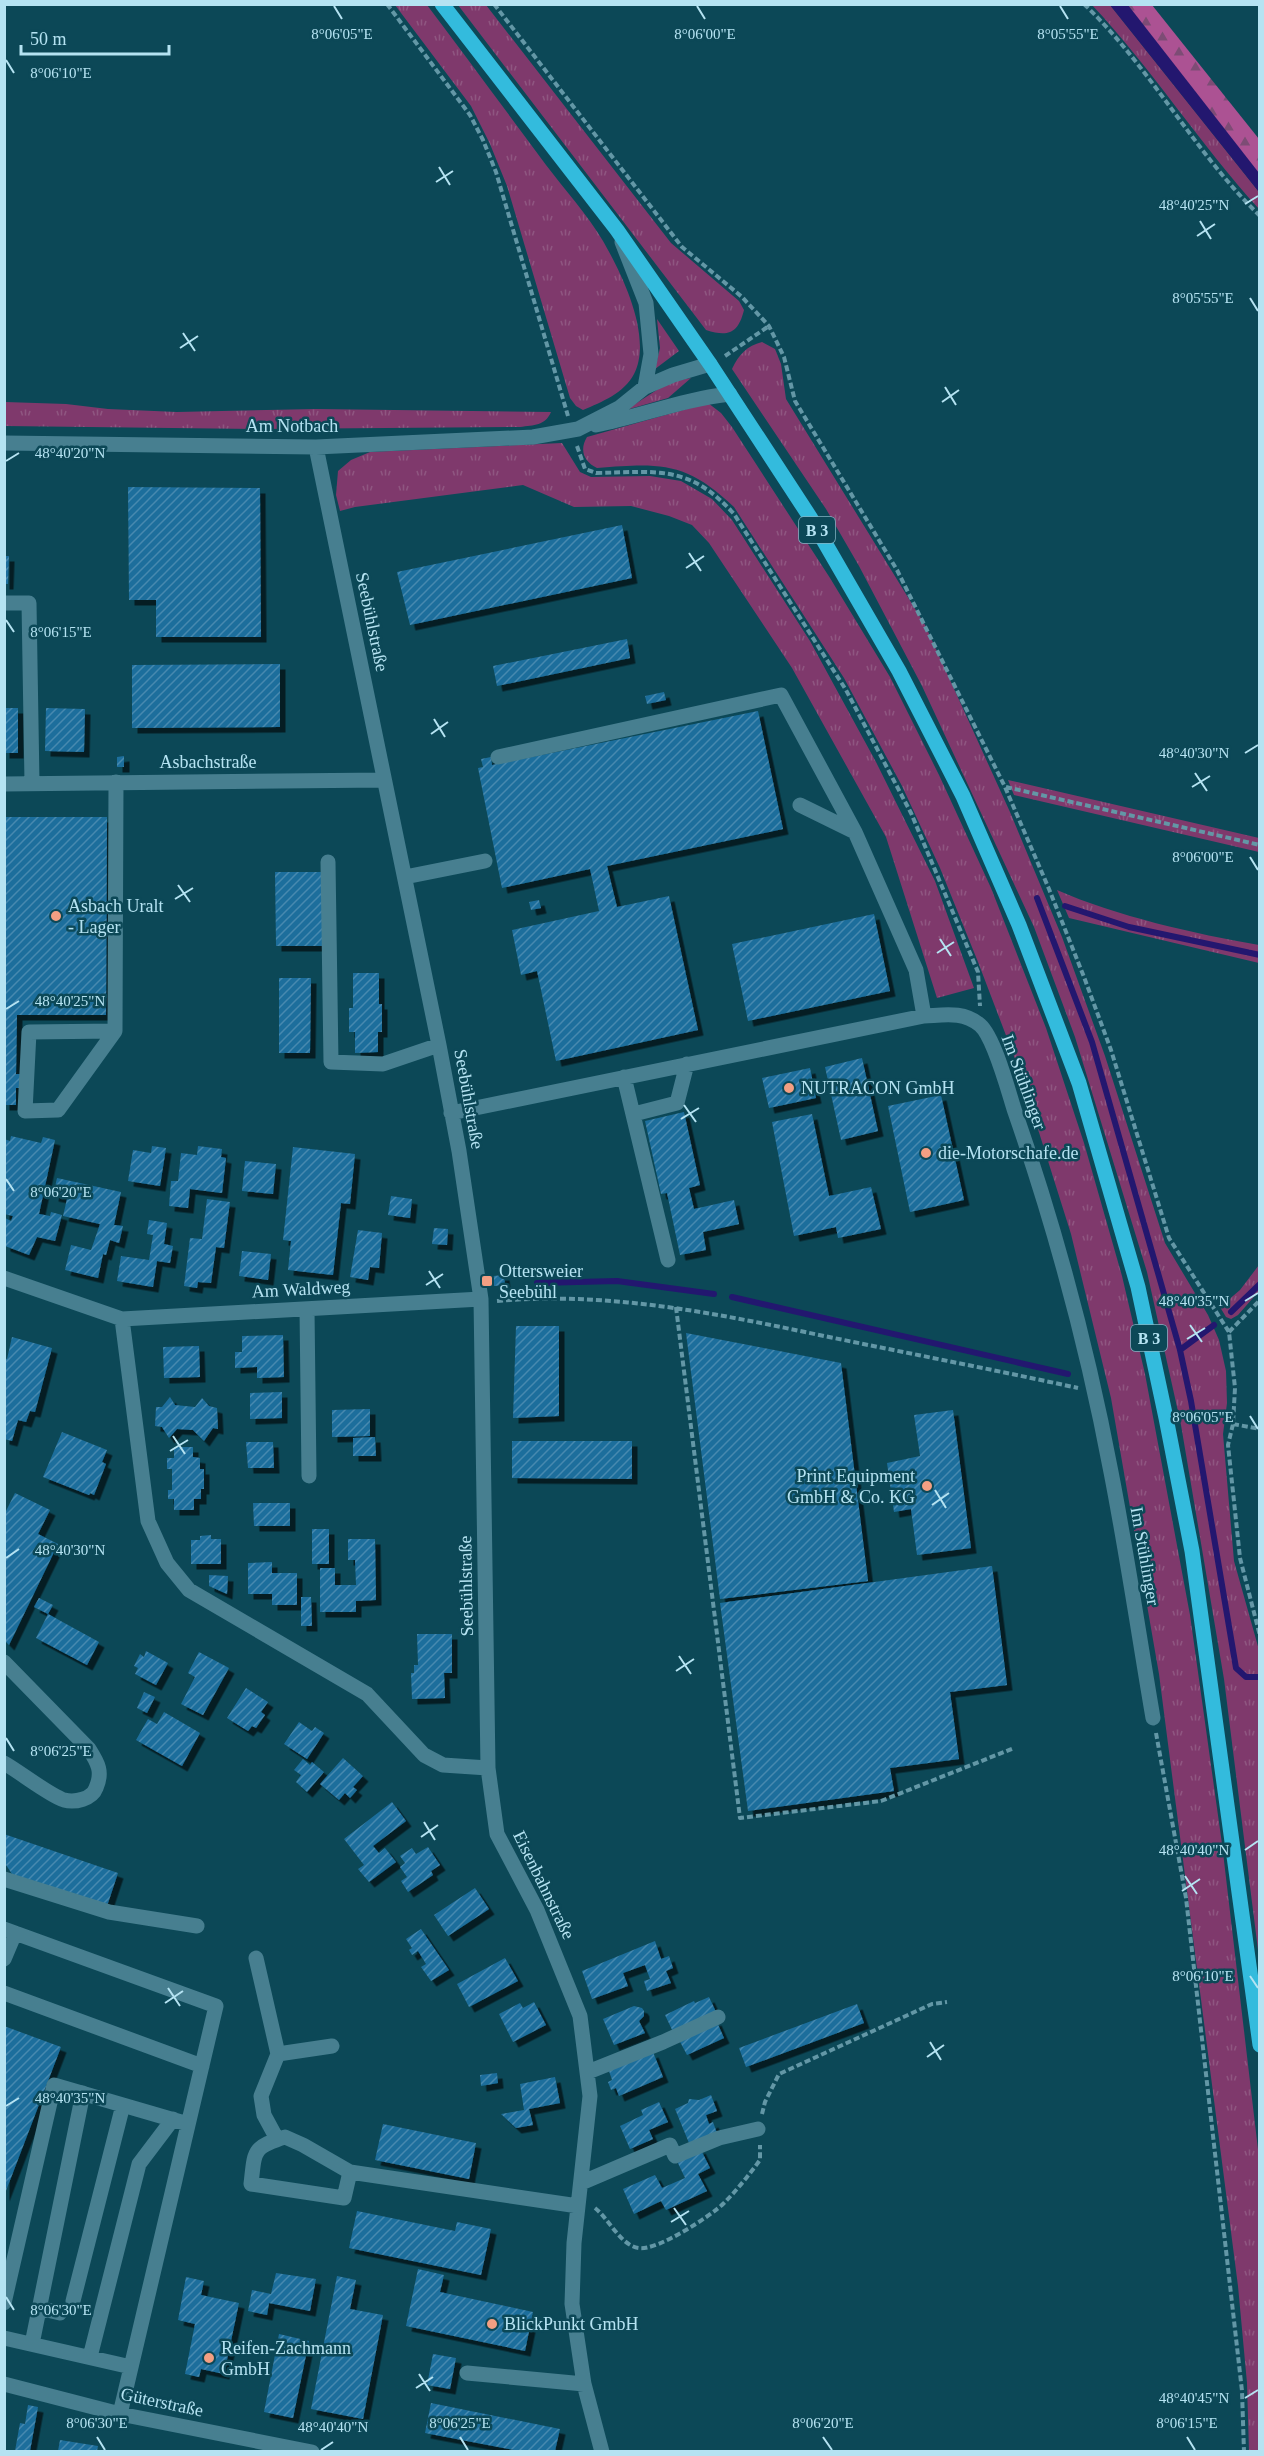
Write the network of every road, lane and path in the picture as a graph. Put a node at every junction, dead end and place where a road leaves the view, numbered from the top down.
1 (387, 4) edge
2 (442, 4) edge
3 (494, 4) edge
4 (1084, 4) edge
5 (1260, 216) edge
6 (617, 230) junction
7 (769, 326) junction
8 (710, 364) junction
9 (645, 387) junction
10 (730, 394) junction
11 (575, 429) junction
12 (4, 443) edge
13 (316, 447) junction
14 (4, 603) edge
15 (498, 757) dead end
16 (384, 780) junction
17 (116, 782) junction
18 (4, 783) edge
19 (32, 783) junction
20 (1005, 787) junction
21 (800, 805) dead end
22 (855, 832) junction
23 (1260, 845) edge
24 (485, 861) dead end
25 (328, 862) dead end
26 (405, 877) junction
27 (924, 1016) junction
28 (981, 1026) junction
29 (114, 1031) junction
30 (439, 1045) junction
31 (687, 1064) junction
32 (624, 1077) junction
33 (451, 1113) junction
34 (634, 1114) junction
35 (668, 1260) dead end
36 (4, 1278) edge
37 (1260, 1300) edge
38 (481, 1301) junction
39 (676, 1307) junction
40 (307, 1309) junction
41 (122, 1319) junction
42 (1229, 1332) junction
43 (1093, 1392) junction
44 (1233, 1424) junction
45 (1260, 1430) edge
46 (309, 1476) dead end
47 (1260, 1636) edge
48 (4, 1662) edge
49 (1153, 1718) joint
50 (1014, 1748) dead end
51 (4, 1763) edge
52 (488, 1768) junction
53 (4, 1879) edge
54 (197, 1926) dead end
55 (10, 1931) edge
56 (256, 1958) dead end
57 (4, 1959) edge
58 (4, 1993) edge
59 (947, 2002) dead end
60 (718, 2017) dead end
61 (1260, 2045) edge
62 (332, 2046) dead end
63 (278, 2054) junction
64 (202, 2066) junction
65 (588, 2072) junction
66 (83, 2093) junction
67 (123, 2105) junction
68 (172, 2119) junction
69 (188, 2124) junction
70 (758, 2128) junction
71 (277, 2139) junction
72 (350, 2172) junction
73 (580, 2195) junction
74 (73, 2301) dead end
75 (4, 2303) edge
76 (39, 2308) junction
77 (60, 2313) dead end
78 (4, 2338) edge
79 (32, 2344) junction
80 (90, 2357) junction
81 (131, 2367) junction
82 (467, 2373) dead end
83 (4, 2384) edge
84 (584, 2384) junction
85 (120, 2414) junction
86 (312, 2451) edge
87 (602, 2451) edge
88 (1244, 2451) edge

1 - 11 path
2 - 6 main road, B 3
3 - 7 path
4 - 5 path
6 - 8 main road, B 3
6 - 9 street
7 - 8 path
7 - 20 path
8 - 9 street, Am Notbach
8 - 10 main road, B 3
9 - 11 street, Am Notbach
10 - 11 street, Am Notbach
10 - 61 main road, B 3
11 - 13 street, Am Notbach
11 - 28 path
12 - 13 street, Am Notbach
13 - 16 street, Seebühlstraße
14 - 19 street
15 - 22 street
16 - 17 street, Asbachstraße
16 - 26 street, Seebühlstraße
17 - 19 street, Asbachstraße
17 - 29 street
18 - 19 street, Asbachstraße
20 - 23 path
20 - 42 path
21 - 22 street
22 - 27 street
24 - 26 street
25 - 30 street
26 - 30 street, Seebühlstraße
27 - 28 street, Im Stühlinger
27 - 31 street, Im Stühlinger
28 - 43 street, Im Stühlinger
29 - 29 street
30 - 33 street, Seebühlstraße
31 - 32 street, Im Stühlinger
31 - 34 street
32 - 33 street, Im Stühlinger
32 - 34 street
33 - 38 street, Seebühlstraße
34 - 35 street
36 - 41 street
37 - 42 path
38 - 39 path
38 - 40 street, Am Waldweg
38 - 52 street, Seebühlstraße
39 - 43 path
39 - 50 path
40 - 41 street, Am Waldweg
40 - 46 street
41 - 52 street
42 - 44 path
43 - 49 street, Im Stühlinger
44 - 45 path
44 - 47 path
48 - 51 street
49 - 88 path
52 - 65 street, Eisenbahnstraße
53 - 54 street
55 - 57 street
55 - 64 street
56 - 63 street
58 - 64 street
59 - 70 path
60 - 65 street
62 - 63 street
63 - 71 street
64 - 69 street
65 - 73 street, Eisenbahnstraße
66 - 67 street
66 - 75 street
66 - 76 street
67 - 68 street
67 - 74 street
68 - 69 street
68 - 80 street
69 - 81 street
70 - 73 street
70 - 73 path
71 - 72 street
71 - 72 street
72 - 73 street
73 - 84 street, Eisenbahnstraße
76 - 77 street
76 - 79 street
78 - 79 street
79 - 80 street
80 - 81 street
81 - 85 street
82 - 84 street
83 - 85 street, Güterstraße
84 - 87 street, Eisenbahnstraße
85 - 86 street, Güterstraße

